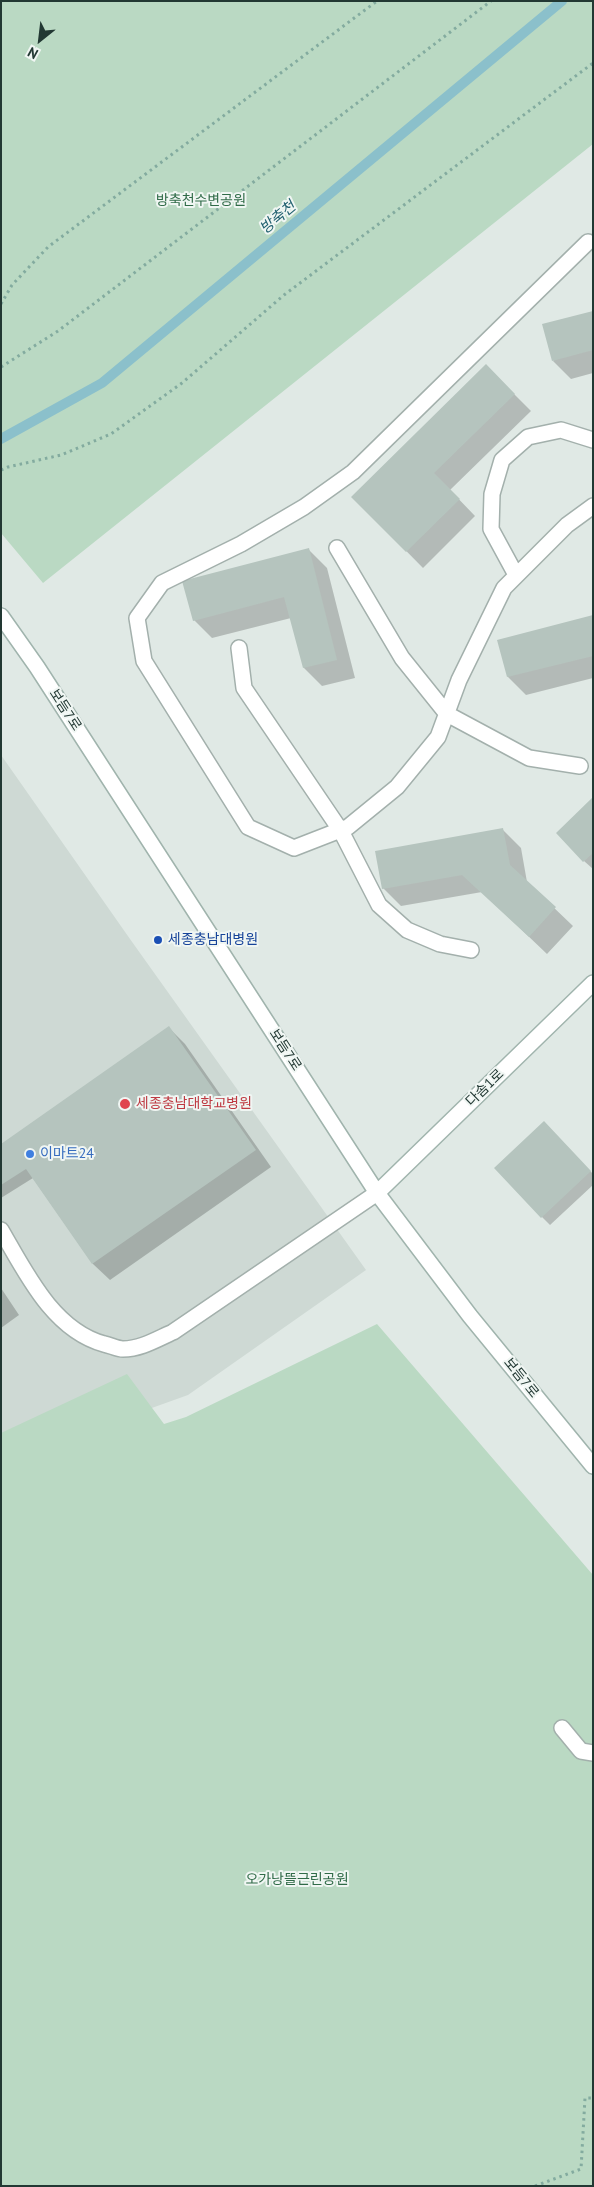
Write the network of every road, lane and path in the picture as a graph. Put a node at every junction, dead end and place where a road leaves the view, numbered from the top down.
1 (378, 1) edge
2 (491, 1) edge
3 (593, 63) edge
4 (588, 242) dead end
5 (1, 304) edge
6 (1, 367) edge
7 (593, 440) edge
8 (1, 470) edge
9 (593, 506) edge
10 (337, 548) dead end
11 (516, 575) junction
12 (1, 616) edge
13 (239, 648) dead end
14 (447, 714) junction
15 (580, 766) dead end
16 (341, 831) junction
17 (471, 950) dead end
18 (593, 984) edge
19 (378, 1193) junction
20 (1, 1230) edge
21 (593, 1466) edge
22 (562, 1728) dead end
23 (593, 1753) edge
24 (593, 2098) edge
25 (535, 2186) edge

1 - 5 path
2 - 6 path
3 - 8 path
4 - 16 street
7 - 11 street
9 - 11 street
10 - 14 street
11 - 14 street
12 - 19 street, 보듬7로
13 - 16 street
14 - 15 street
14 - 16 street
16 - 17 street
18 - 19 street, 다솜1로
19 - 20 street, 다솜1로
19 - 21 street, 보듬7로
22 - 23 street
24 - 25 path

